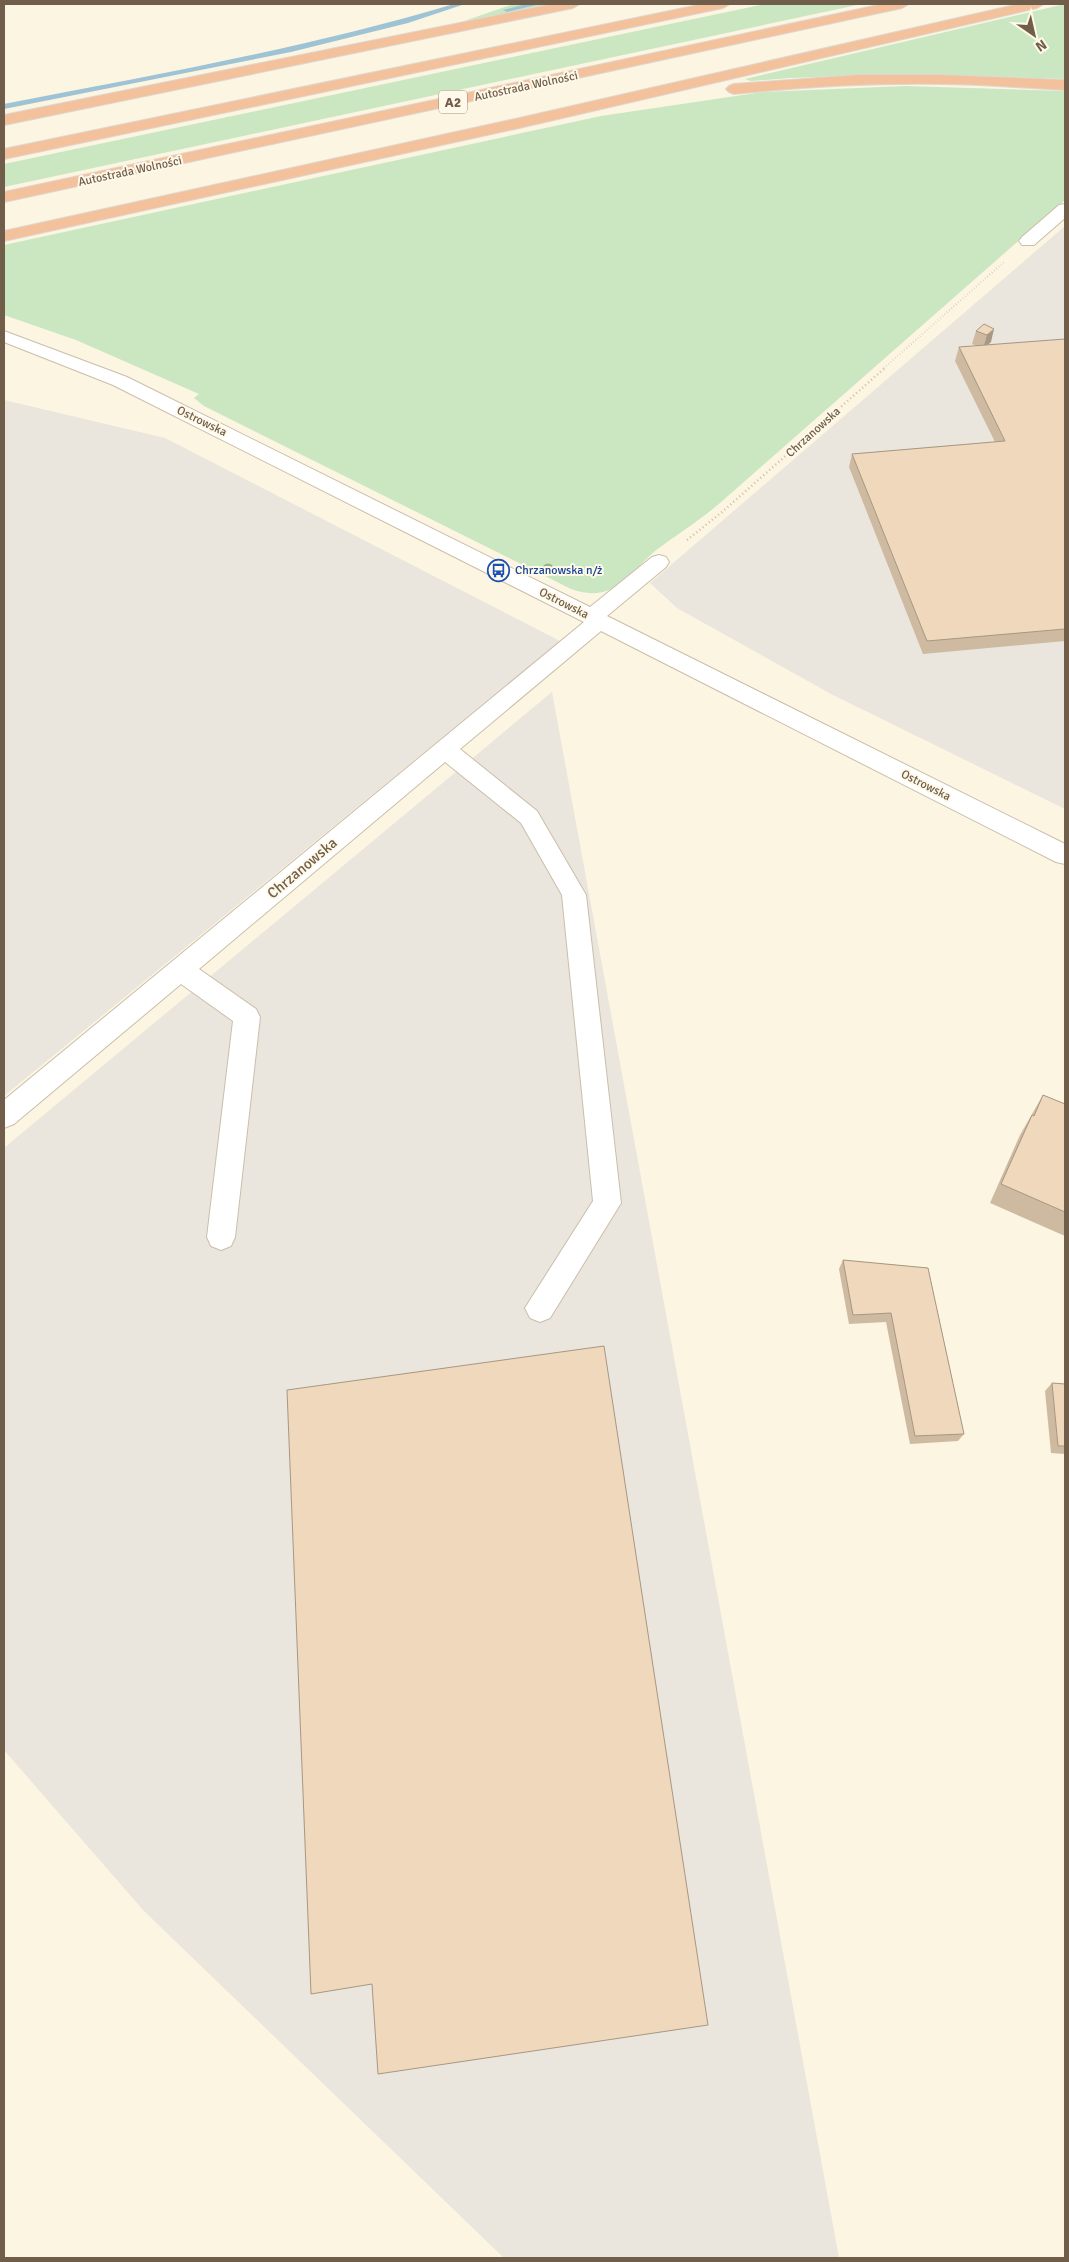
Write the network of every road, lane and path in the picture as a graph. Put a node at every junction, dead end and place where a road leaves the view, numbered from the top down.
1 (573, 4) edge
2 (722, 4) edge
3 (902, 4) edge
4 (1037, 4) edge
5 (488, 7) dead end
6 (318, 56) junction
7 (1065, 85) edge
8 (4, 120) edge
9 (515, 124) junction
10 (4, 154) edge
11 (4, 198) edge
12 (1065, 209) edge
13 (4, 236) edge
14 (1028, 241) joint
15 (4, 336) edge
16 (659, 562) joint
17 (596, 619) junction
18 (445, 749) junction
19 (1065, 855) edge
20 (180, 969) junction
21 (4, 1116) edge
22 (221, 1237) dead end
23 (540, 1308) dead end

1 - 6 highway
2 - 10 highway
3 - 11 highway, Autostrada Wolności / A2
4 - 9 highway
5 - 6 highway
6 - 8 highway
7 - 9 highway
9 - 13 highway
12 - 14 street
14 - 16 path, Chrzanowska
15 - 17 street, Ostrowska
16 - 17 street, Chrzanowska
17 - 18 street, Chrzanowska
17 - 19 street, Ostrowska
18 - 20 street, Chrzanowska
18 - 23 street
20 - 21 street, Chrzanowska
20 - 22 street

